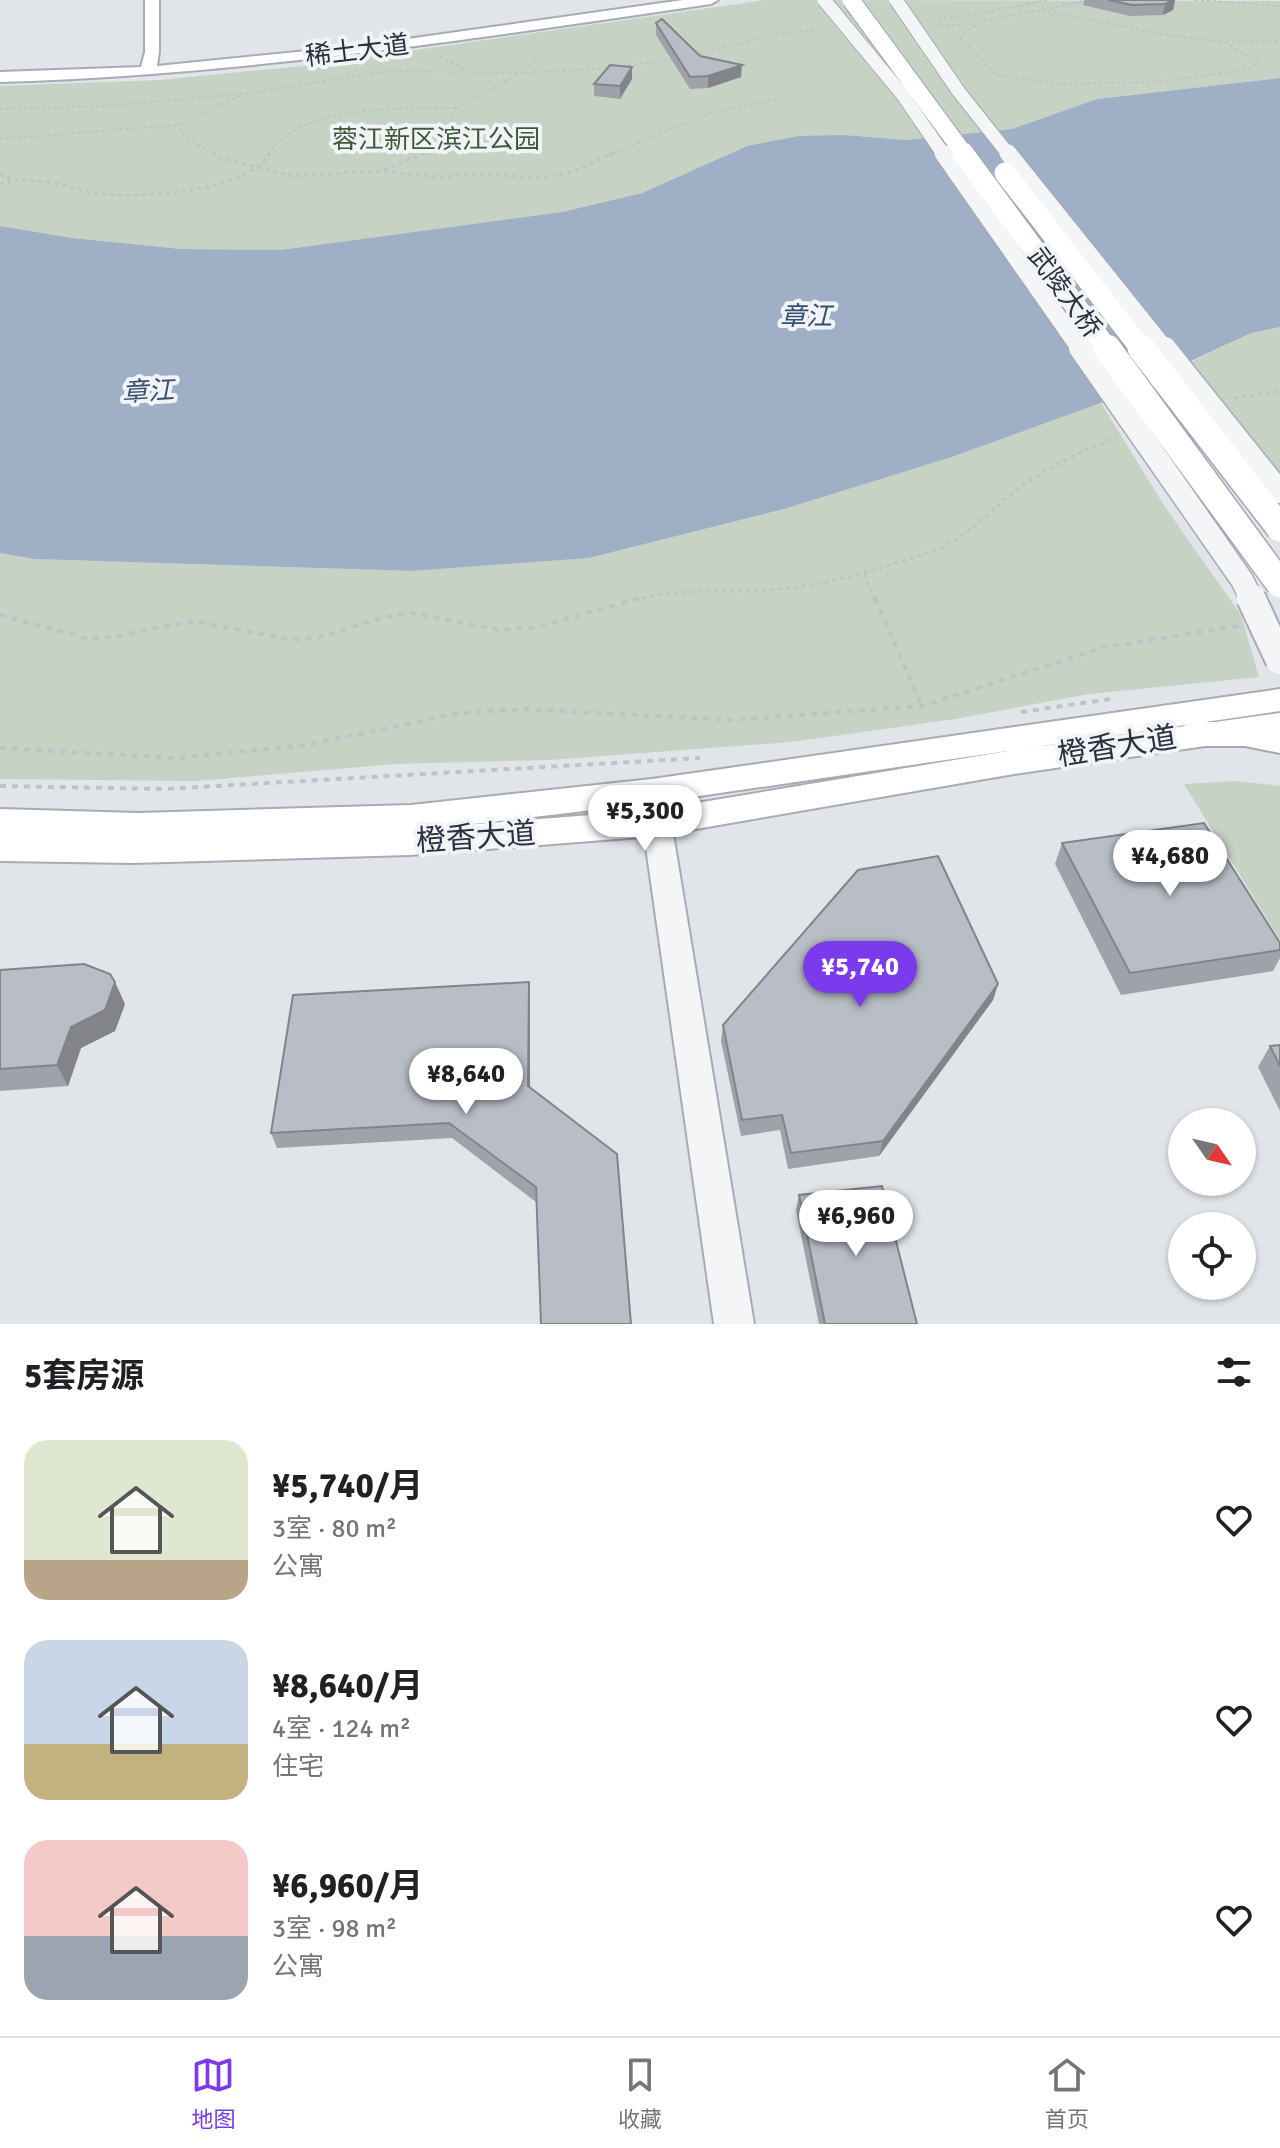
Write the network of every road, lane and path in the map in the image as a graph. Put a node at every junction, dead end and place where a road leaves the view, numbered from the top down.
1 (152, 0) edge
2 (166, 0) edge
3 (658, 0) edge
4 (711, 0) edge
5 (824, 0) edge
6 (844, 0) edge
7 (851, 0) edge
8 (870, 0) edge
9 (896, 0) edge
10 (1088, 0) edge
11 (1195, 0) edge
12 (1280, 6) edge
13 (1042, 10) junction
14 (870, 25) junction
15 (1280, 41) edge
16 (1226, 42) junction
17 (432, 52) dead end
18 (537, 60) dead end
19 (671, 60) edge
20 (168, 66) junction
21 (149, 67) junction
22 (472, 71) junction
23 (521, 73) junction
24 (0, 74) edge
25 (243, 94) junction
26 (784, 98) dead end
27 (457, 108) junction
28 (0, 109) edge
29 (178, 125) junction
30 (0, 139) edge
31 (259, 167) junction
32 (379, 171) junction
33 (0, 174) edge
34 (10, 181) junction
35 (0, 184) edge
36 (1280, 391) edge
37 (1232, 398) dead end
38 (1121, 435) dead end
39 (1280, 492) edge
40 (1280, 528) edge
41 (864, 574) junction
42 (1280, 584) edge
43 (0, 615) edge
44 (1249, 625) dead end
45 (1280, 660) edge
46 (1113, 699) dead end
47 (1280, 700) edge
48 (922, 706) junction
49 (1008, 715) dead end
50 (1280, 724) edge
51 (1195, 734) junction
52 (1280, 741) edge
53 (0, 748) edge
54 (715, 757) dead end
55 (0, 786) edge
56 (653, 807) junction
57 (0, 822) edge
58 (0, 848) edge
59 (734, 1324) edge

1 - 21 main road
2 - 20 main road
3 - 20 main road, 稀土大道
4 - 20 main road, 稀土大道
5 - 45 street, bridge
6 - 14 main road, bridge
7 - 14 main road, 武陵大桥, bridge
8 - 40 main road, 武陵大桥, bridge
9 - 39 street, bridge
10 - 13 path
11 - 12 path
13 - 16 path
13 - 16 path
14 - 42 main road, 武陵大桥, bridge
15 - 16 path
17 - 22 path
18 - 23 path
19 - 23 path
20 - 21 main road, 稀土大道
21 - 24 main road, 稀土大道
22 - 23 path
22 - 25 path
23 - 27 path
25 - 28 path
25 - 29 path
26 - 32 path
27 - 31 path
27 - 32 path
29 - 30 path
29 - 31 path
31 - 32 path
31 - 34 path
33 - 34 path
34 - 35 path
36 - 37 path
38 - 41 path
41 - 43 path
41 - 48 path
44 - 48 path
46 - 49 path
47 - 56 main road, 橙香大道
48 - 53 path
50 - 51 main road, 橙香大道
51 - 52 main road
51 - 56 main road, 橙香大道
54 - 55 path
56 - 57 main road, 橙香大道
56 - 58 main road, 橙香大道
56 - 59 street

